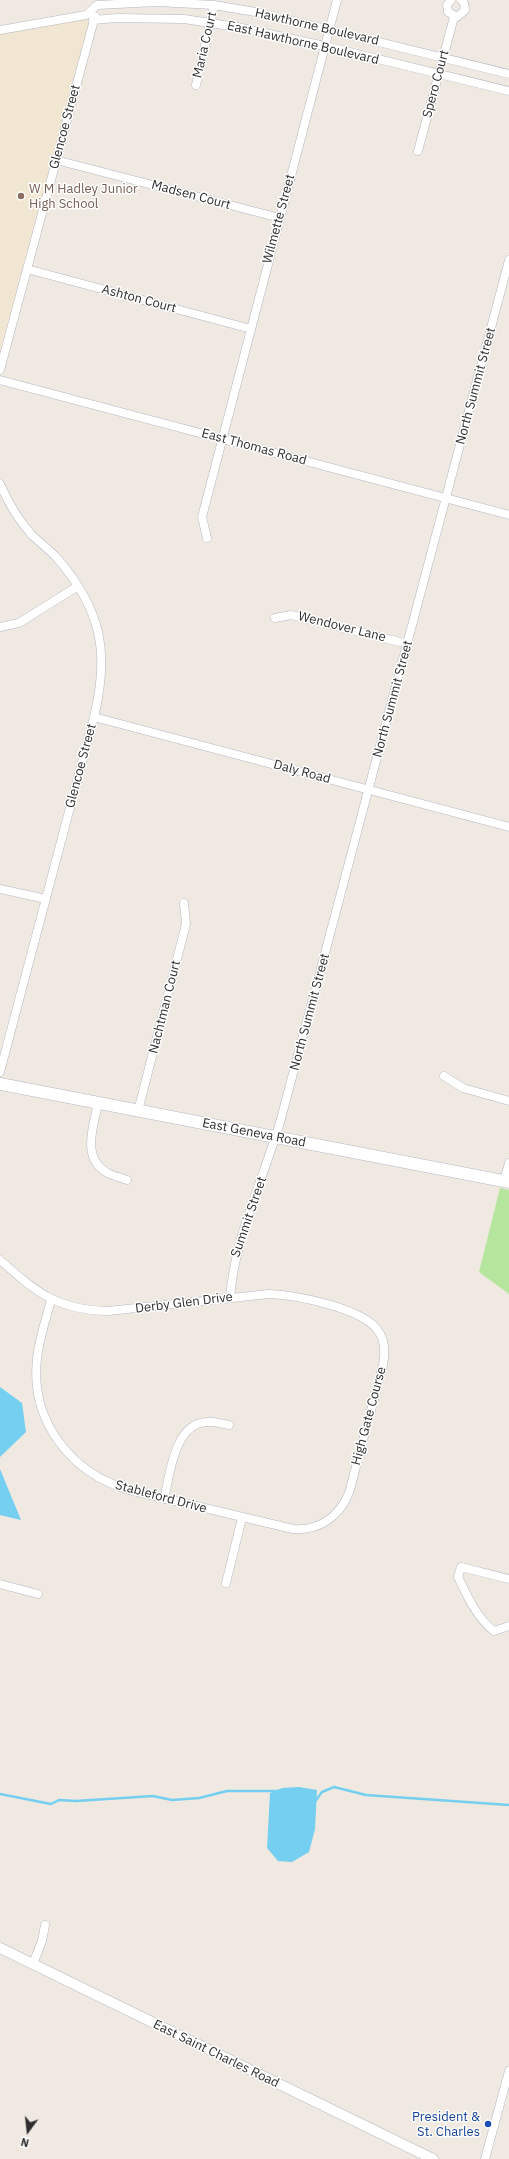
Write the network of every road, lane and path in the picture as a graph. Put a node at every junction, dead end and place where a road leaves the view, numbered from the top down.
1 (337, 0) edge
2 (451, 0) edge
3 (461, 0) edge
4 (98, 3) edge
5 (214, 5) junction
6 (454, 17) junction
7 (94, 20) junction
8 (210, 23) junction
9 (0, 30) edge
10 (329, 30) junction
11 (324, 46) junction
12 (442, 57) junction
13 (438, 74) junction
14 (509, 74) edge
15 (196, 85) dead end
16 (509, 91) edge
17 (418, 151) dead end
18 (56, 160) junction
19 (280, 218) junction
20 (509, 260) edge
21 (27, 270) junction
22 (251, 329) junction
23 (0, 370) edge
24 (0, 380) edge
25 (222, 439) junction
26 (0, 485) edge
27 (446, 498) junction
28 (509, 515) edge
29 (207, 538) dead end
30 (78, 586) junction
31 (276, 618) dead end
32 (0, 627) edge
33 (408, 644) junction
34 (94, 717) junction
35 (369, 790) junction
36 (509, 827) edge
37 (0, 890) edge
38 (46, 898) junction
39 (184, 903) dead end
40 (0, 1072) edge
41 (444, 1076) dead end
42 (0, 1084) edge
43 (509, 1101) edge
44 (98, 1103) junction
45 (138, 1111) junction
46 (276, 1138) junction
47 (509, 1163) edge
48 (126, 1180) dead end
49 (507, 1182) edge
50 (0, 1260) edge
51 (230, 1298) junction
52 (51, 1300) junction
53 (377, 1329) joint
54 (228, 1425) dead end
55 (164, 1499) junction
56 (344, 1503) joint
57 (242, 1518) junction
58 (509, 1579) edge
59 (0, 1584) edge
60 (226, 1584) dead end
61 (38, 1594) dead end
62 (509, 1626) edge
63 (46, 1925) dead end
64 (0, 1948) edge
65 (33, 1964) junction
66 (509, 2071) edge
67 (433, 2159) edge
68 (485, 2159) edge

1 - 10 street, Wilmette Street
2 - 6 street, Spero Court
3 - 6 street, Spero Court
4 - 5 street, Hawthorne Boulevard
4 - 7 street, Glencoe Street
4 - 9 street
5 - 8 street, Maria Court
5 - 10 street, Hawthorne Boulevard
6 - 12 street, Spero Court
7 - 8 street, East Hawthorne Boulevard
7 - 18 street, Glencoe Street
8 - 11 street, East Hawthorne Boulevard
8 - 15 street, Maria Court
10 - 11 street, Wilmette Street
10 - 12 street, Hawthorne Boulevard
11 - 13 street, East Hawthorne Boulevard
11 - 19 street, Wilmette Street
12 - 13 street, Spero Court
12 - 14 street, Hawthorne Boulevard
13 - 16 street, East Hawthorne Boulevard
13 - 17 street, Spero Court
18 - 19 street, Madsen Court
18 - 21 street, Glencoe Street
19 - 22 street, Wilmette Street
20 - 27 street, North Summit Street
21 - 22 street, Ashton Court
21 - 23 street, Glencoe Street
22 - 25 street, Wilmette Street
24 - 25 street, East Thomas Road
25 - 27 street, East Thomas Road
25 - 29 street, Wilmette Street
26 - 30 street, Glencoe Street
27 - 28 street, East Thomas Road
27 - 33 street, North Summit Street
30 - 32 street
30 - 34 street, Glencoe Street
31 - 33 street, Wendover Lane
33 - 35 street, North Summit Street
34 - 35 street, Daly Road
34 - 38 street, Glencoe Street
35 - 36 street, Daly Road
35 - 46 street, North Summit Street
37 - 38 street
38 - 40 street, Glencoe Street
39 - 45 street, Nachtman Court
41 - 43 street
42 - 44 main road, East Geneva Road
44 - 45 main road, East Geneva Road
44 - 48 street
45 - 46 main road, East Geneva Road
46 - 49 main road, East Geneva Road
46 - 51 street, Summit Street
47 - 49 street
50 - 52 street, Derby Glen Drive
51 - 52 street, Derby Glen Drive
51 - 53 street, Derby Glen Drive
52 - 55 street, Stableford Drive
53 - 56 street, High Gate Course
54 - 55 street
55 - 57 street, Stableford Drive
56 - 57 street, Stableford Drive
57 - 60 street
58 - 62 street
59 - 61 street
63 - 65 street
64 - 65 street, East Saint Charles Road
65 - 67 street, East Saint Charles Road
66 - 68 street

